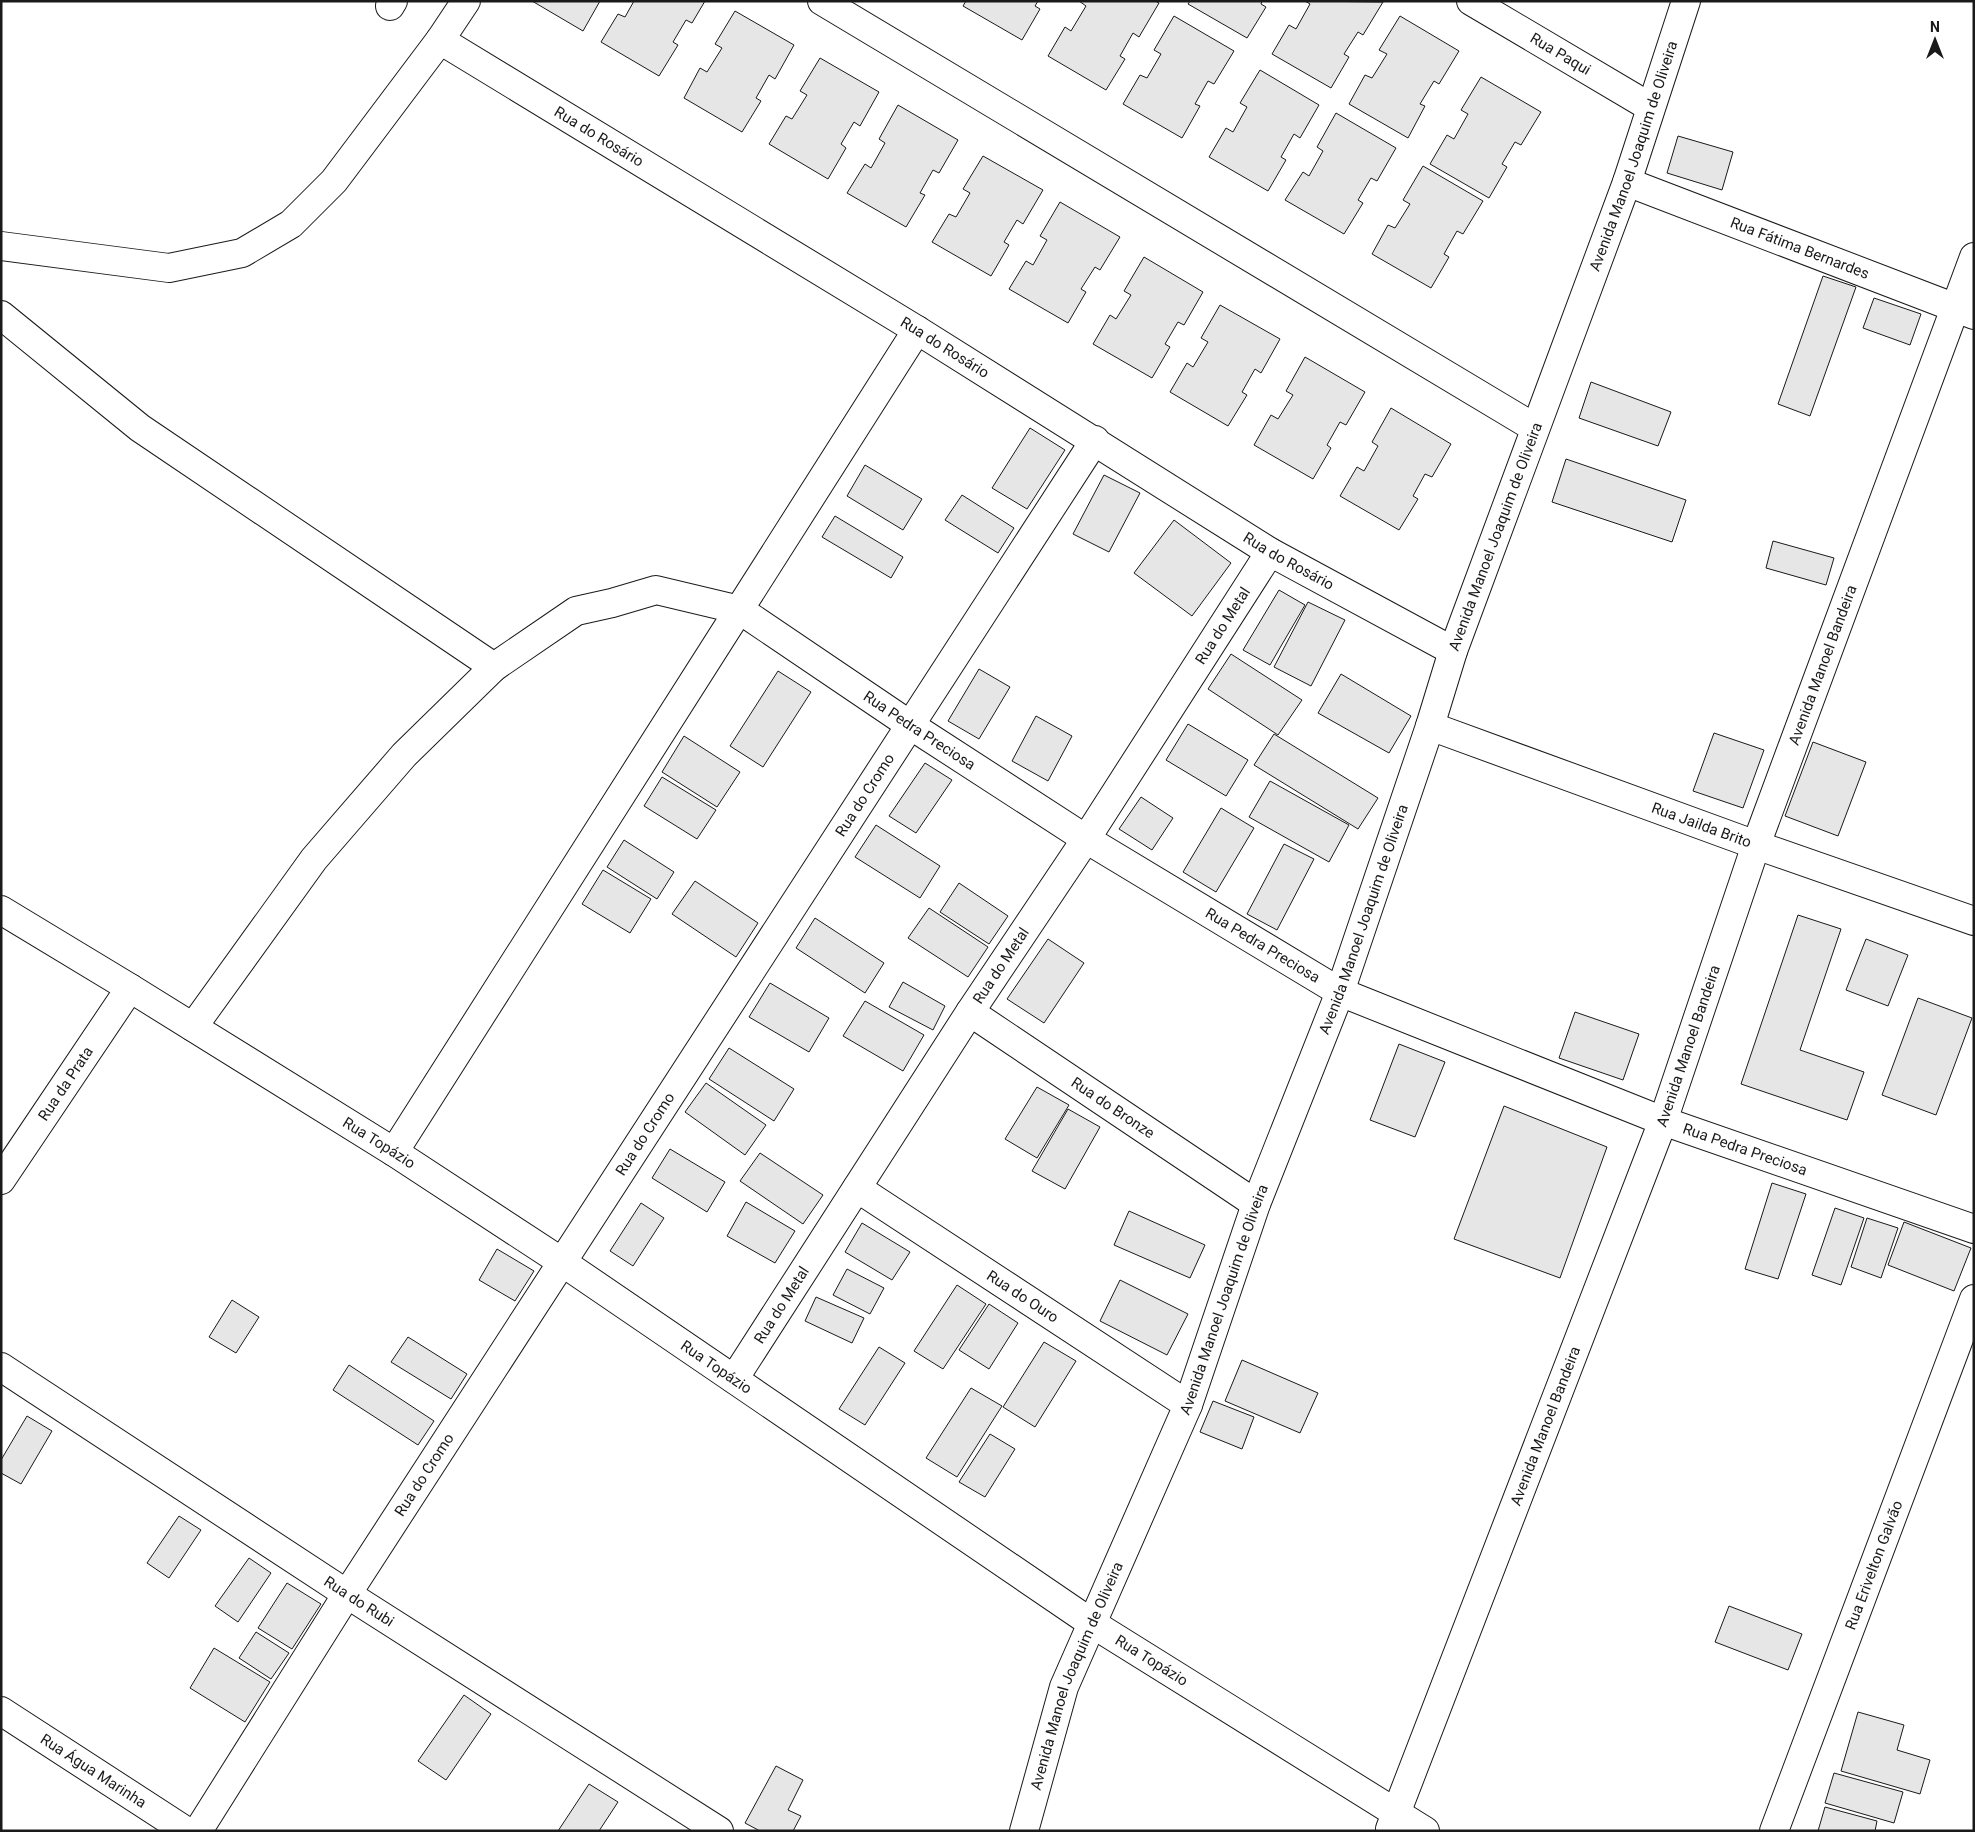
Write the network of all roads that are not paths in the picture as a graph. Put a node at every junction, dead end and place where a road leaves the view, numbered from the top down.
1 (466, 1) edge
2 (822, 1) edge
3 (1471, 1) edge
4 (1686, 1) edge
5 (440, 40) junction
6 (1650, 107) junction
7 (1627, 182) junction
8 (1, 246) edge
9 (1974, 257) edge
10 (1965, 311) edge
11 (1, 315) edge
12 (917, 330) junction
13 (1535, 428) junction
14 (1095, 440) junction
15 (1270, 552) junction
16 (740, 610) junction
17 (1453, 651) junction
18 (494, 667) junction
19 (910, 725) junction
20 (1430, 726) junction
21 (1086, 839) junction
22 (1756, 845) junction
23 (1, 910) edge
24 (1974, 922) edge
25 (130, 988) junction
26 (1340, 992) junction
27 (970, 1012) junction
28 (193, 1027) junction
29 (1663, 1121) junction
30 (394, 1152) junction
31 (1, 1180) edge
32 (857, 1188) junction
33 (1256, 1204) junction
34 (1974, 1229) edge
35 (562, 1262) junction
36 (1974, 1299) edge
37 (1, 1367) edge
38 (734, 1379) junction
39 (1188, 1405) junction
40 (347, 1594) junction
41 (1093, 1624) junction
42 (1, 1710) edge
43 (1393, 1822) edge
44 (186, 1831) edge
45 (198, 1831) edge
46 (719, 1831) edge
47 (1024, 1831) edge
48 (1425, 1831) edge
49 (1774, 1831) edge

1 - 5 street
2 - 13 street
3 - 6 street, Rua Paqui
4 - 6 street, Avenida Manoel Joaquim de Oliveira
5 - 8 street
5 - 12 street, Rua do Rosário
6 - 7 street, Avenida Manoel Joaquim de Oliveira
7 - 10 street, Rua Fátima Bernardes
7 - 13 street, Avenida Manoel Joaquim de Oliveira
9 - 10 street, Avenida Manoel Bandeira
10 - 22 street, Avenida Manoel Bandeira
11 - 18 street
12 - 14 street, Rua do Rosário
12 - 16 street
13 - 17 street, Avenida Manoel Joaquim de Oliveira
14 - 15 street, Rua do Rosário
14 - 19 street, Rua do Cromo
15 - 17 street, Rua do Rosário
15 - 21 street, Rua do Metal
16 - 18 street, Rua Pedra Preciosa
16 - 19 street, Rua Pedra Preciosa
16 - 30 street
17 - 20 street, Avenida Manoel Joaquim de Oliveira
18 - 28 street
19 - 21 street, Rua Pedra Preciosa
19 - 35 street, Rua do Cromo
20 - 22 street, Rua Jailda Brito
20 - 26 street, Avenida Manoel Joaquim de Oliveira
21 - 26 street, Rua Pedra Preciosa
21 - 27 street, Rua do Metal
22 - 24 street, Rua Jailda Brito
22 - 29 street, Avenida Manoel Bandeira
23 - 25 street, Rua Topázio
25 - 28 street, Rua Topázio
25 - 31 street, Rua da Prata
26 - 29 street, Rua Pedra Preciosa
26 - 33 street, Avenida Manoel Joaquim de Oliveira
27 - 32 street, Rua do Metal
27 - 33 street, Rua do Bronze
28 - 30 street, Rua Topázio
29 - 34 street, Rua Pedra Preciosa
29 - 43 street, Avenida Manoel Bandeira
30 - 35 street, Rua Topázio
32 - 38 street, Rua do Metal
32 - 39 street, Rua do Ouro
33 - 39 street, Avenida Manoel Joaquim de Oliveira
35 - 38 street, Rua Topázio
35 - 40 street, Rua do Cromo
36 - 49 street, Rua Erivelton Galvão
37 - 40 street, Rua do Rubi
38 - 41 street, Rua Topázio
39 - 41 street, Avenida Manoel Joaquim de Oliveira
40 - 45 street, Rua do Cromo
40 - 46 street, Rua do Rubi
41 - 43 street, Rua Topázio
41 - 47 street, Avenida Manoel Joaquim de Oliveira
42 - 44 street, Rua Água Marinha
43 - 48 street, Rua Topázio

